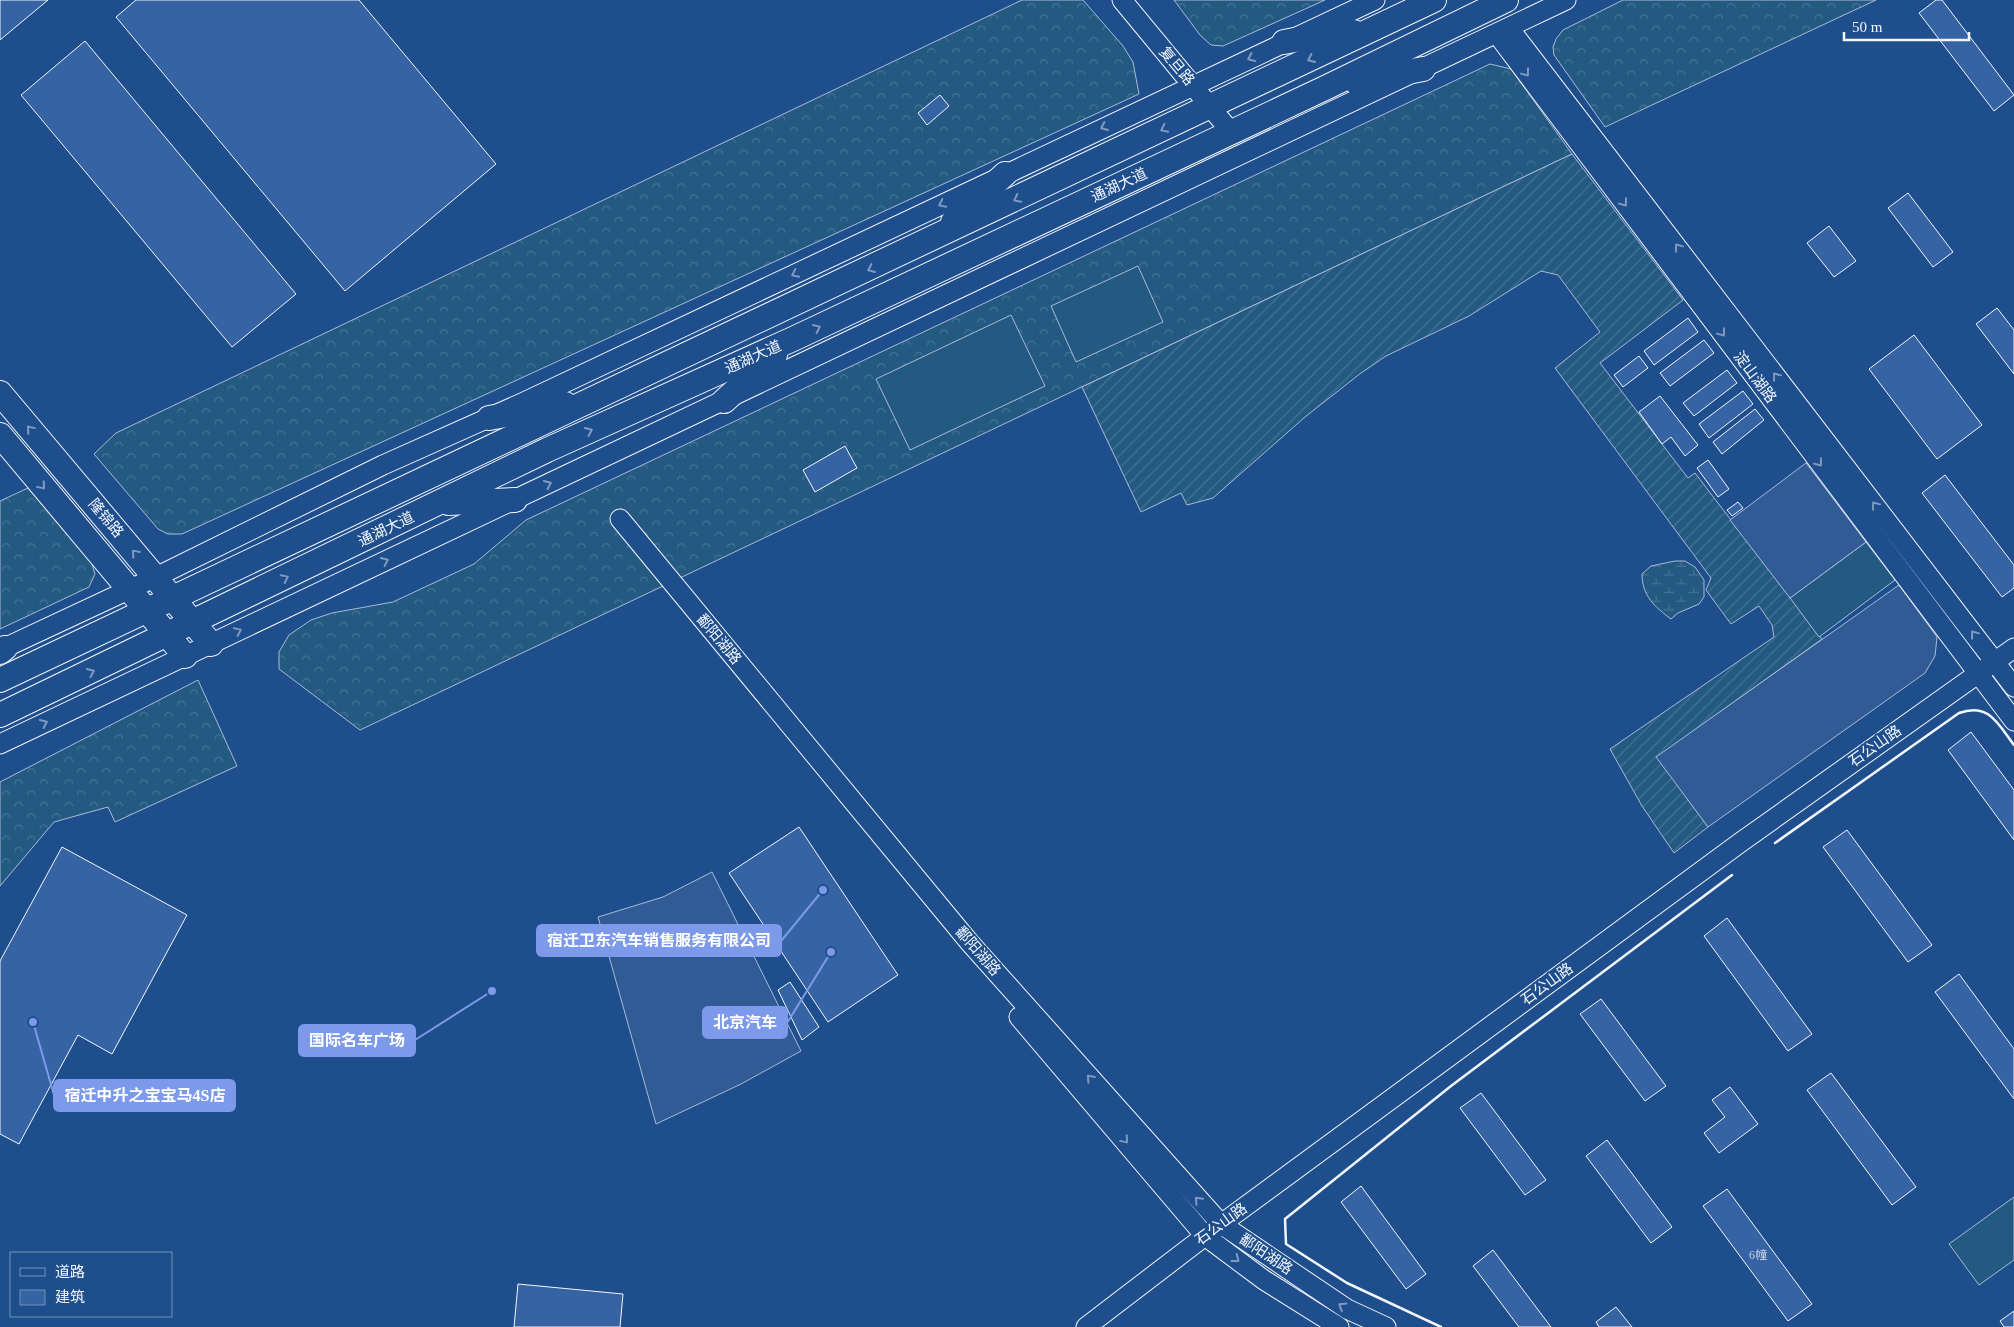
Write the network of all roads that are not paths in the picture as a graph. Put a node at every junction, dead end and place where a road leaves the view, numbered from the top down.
1 (1122, 0) edge
2 (1375, 0) edge
3 (1434, 0) edge
4 (1506, 0) edge
5 (1566, 0) edge
6 (1370, 30) junction
7 (1503, 31) junction
8 (1284, 42) junction
9 (1422, 69) junction
10 (1192, 85) junction
11 (1325, 88) junction
12 (1210, 106) junction
13 (1231, 132) junction
14 (1005, 174) junction
15 (935, 238) junction
16 (793, 339) junction
17 (0, 393) edge
18 (596, 399) junction
19 (724, 401) junction
20 (489, 418) junction
21 (0, 435) edge
22 (515, 500) junction
23 (437, 504) junction
24 (156, 577) junction
25 (129, 589) junction
26 (173, 598) junction
27 (147, 610) junction
28 (194, 622) junction
29 (168, 635) junction
30 (211, 644) junction
31 (2014, 648) edge
32 (2, 650) edge
33 (185, 656) junction
34 (1994, 661) junction
35 (1978, 673) junction
36 (0, 680) edge
37 (2014, 687) edge
38 (0, 715) edge
39 (2014, 720) edge
40 (0, 744) edge
41 (1221, 1224) junction
42 (1205, 1236) junction
43 (1086, 1327) edge
44 (1339, 1327) edge
45 (1386, 1327) edge

1 - 10 street, 复旦路
2 - 8 street
3 - 6 main road, 通湖大道
4 - 11 main road, 通湖大道
5 - 7 street
6 - 8 main road
6 -> 12 main road, 通湖大道
7 - 9 street
34 -> 7 street, 淀山湖路
7 -> 35 street, 淀山湖路
8 -> 10 street
9 - 11 main road
9 - 19 street
10 - 12 street, 复旦路
10 -> 14 street
11 - 13 main road, 通湖大道
12 - 13 street, 复旦路
12 -> 15 main road, 通湖大道
16 -> 13 main road, 通湖大道
14 - 15 main road
14 -> 20 street
15 -> 18 main road, 通湖大道
16 - 19 main road
23 -> 16 main road, 通湖大道
24 -> 17 main road, 隆锦路
18 - 20 main road
18 - 26 main road, 通湖大道
22 -> 19 street
20 - 24 street
21 -> 25 main road, 隆锦路
22 - 23 main road
30 -> 22 street
28 -> 23 main road, 通湖大道
24 - 25 street
24 - 26 main road, 隆锦路
25 - 27 main road, 隆锦路
25 - 32 street
26 - 27 main road, 通湖大道
26 - 28 main road, 隆锦路
27 - 29 main road, 隆锦路
27 - 36 main road, 通湖大道
28 - 29 main road, 通湖大道
28 - 30 main road, 隆锦路
29 - 33 main road, 隆锦路
38 -> 29 main road, 通湖大道
30 - 33 street
31 - 34 street, 石公山路
40 -> 33 street
34 - 35 street, 石公山路
34 - 37 street, 淀山湖路
35 - 39 street, 淀山湖路
35 - 41 street, 石公山路
41 - 42 street, 石公山路
41 -> 42 street, 鄱阳湖路
45 -> 41 street, 鄱阳湖路
42 - 43 street, 石公山路
42 -> 44 street, 鄱阳湖路

